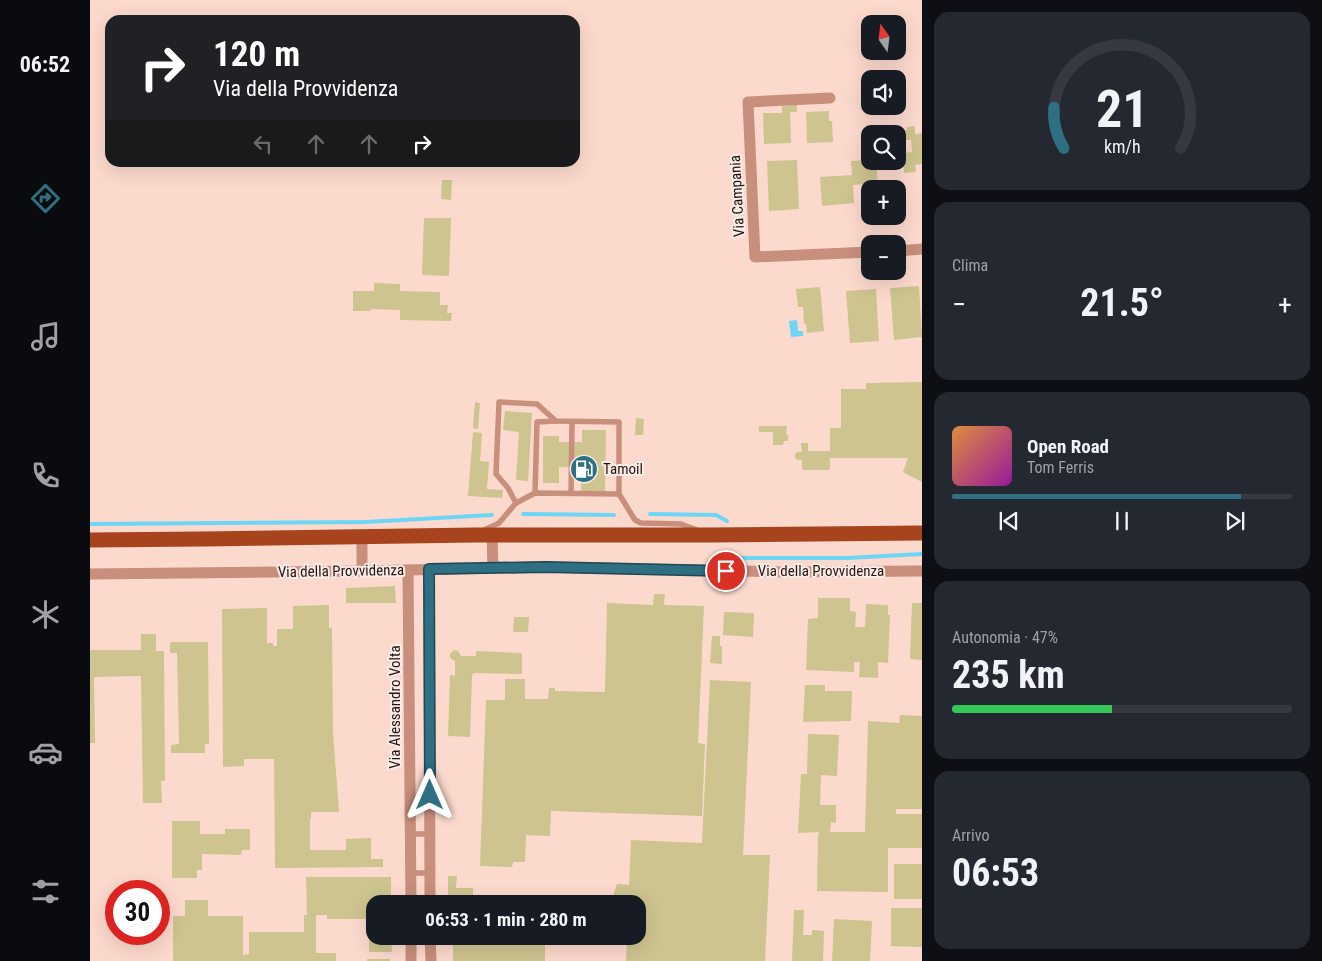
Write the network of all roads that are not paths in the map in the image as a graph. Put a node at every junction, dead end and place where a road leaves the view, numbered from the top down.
1 (830, 98) dead end
2 (922, 249) edge
3 (906, 250) edge
4 (861, 252) edge
5 (556, 421) junction
6 (572, 422) junction
7 (534, 493) junction
8 (571, 493) junction
9 (619, 494) junction
10 (516, 503) junction
11 (922, 533) edge
12 (475, 535) junction
13 (492, 535) junction
14 (711, 535) junction
15 (362, 536) junction
16 (90, 540) edge
17 (493, 568) junction
18 (429, 569) junction
19 (408, 570) junction
20 (362, 571) junction
21 (922, 571) edge
22 (90, 574) edge
23 (410, 834) junction
24 (430, 834) junction
25 (411, 873) junction
26 (430, 873) junction
27 (411, 895) edge
28 (430, 895) edge
29 (411, 945) edge
30 (430, 945) edge
31 (411, 961) edge
32 (431, 961) edge

1 - 4 street, Via Campania
2 - 3 street
5 - 6 lane
5 - 7 lane
5 - 10 lane
6 - 8 lane
6 - 9 lane
7 - 8 lane
7 - 10 lane
8 - 9 lane
9 - 14 lane
10 - 12 lane
11 - 14 main road
12 - 13 main road
12 - 15 main road
13 - 14 main road
13 - 17 street
15 - 16 main road
15 - 20 street
17 - 18 street, Via della Provvidenza
17 - 21 street, Via della Provvidenza
18 - 19 street, Via della Provvidenza
18 - 24 street
19 - 20 street, Via della Provvidenza
19 - 23 street, Via Alessandro Volta
20 - 22 street, Via della Provvidenza
23 - 24 lane
23 - 25 street, Via Alessandro Volta
24 - 26 street
25 - 26 lane
25 - 27 street, Via Alessandro Volta
26 - 28 street
29 - 31 street
30 - 32 street

